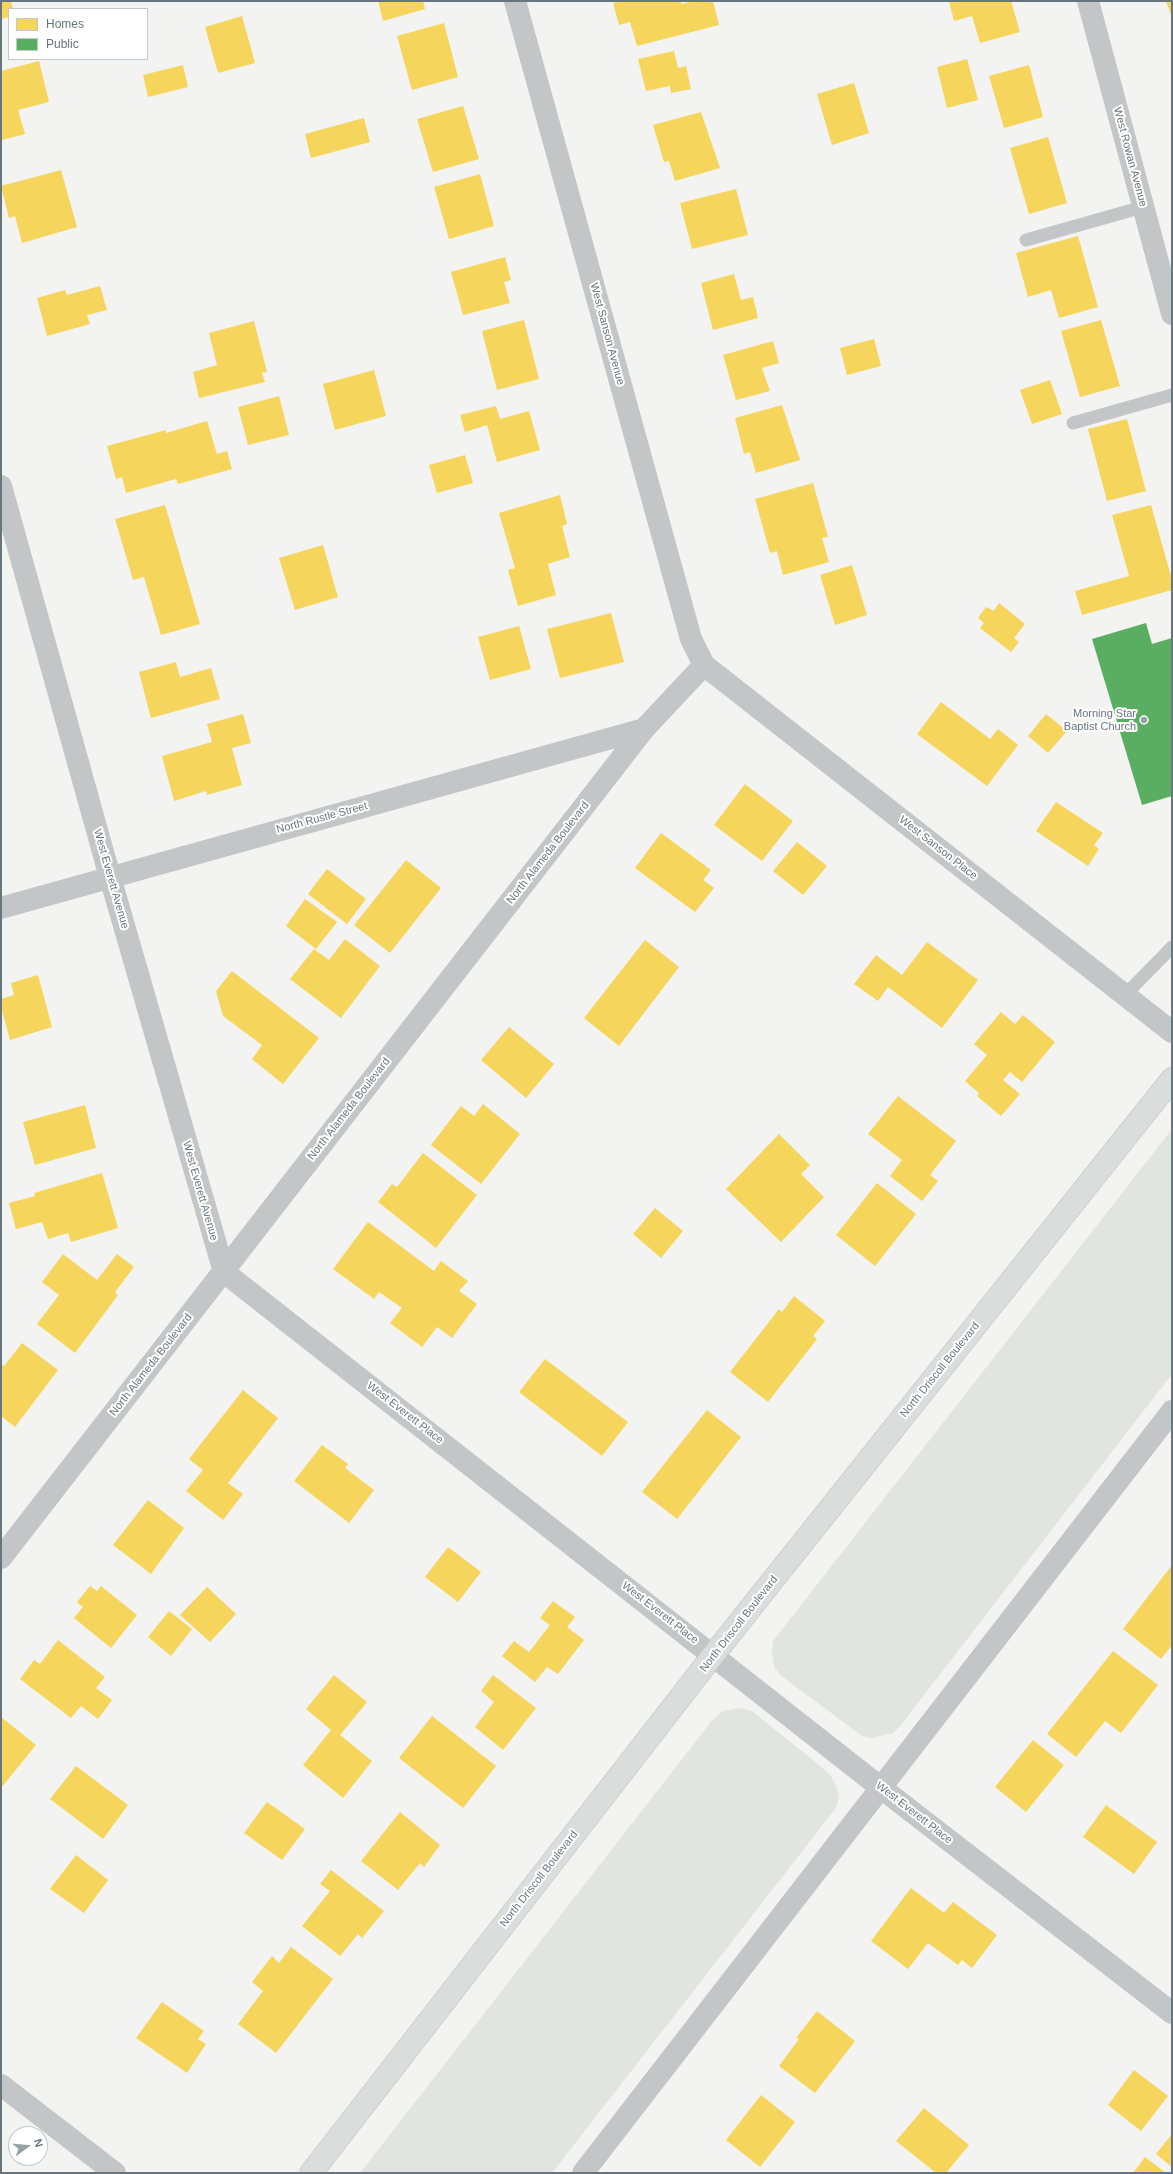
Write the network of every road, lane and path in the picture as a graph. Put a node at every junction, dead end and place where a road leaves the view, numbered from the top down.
1 (515, 1) edge
2 (1088, 1) edge
3 (1143, 207) junction
4 (1026, 240) dead end
5 (1172, 314) edge
6 (1172, 395) edge
7 (1073, 423) dead end
8 (1, 486) edge
9 (704, 665) junction
10 (644, 729) junction
11 (110, 877) junction
12 (1, 908) edge
13 (1172, 947) edge
14 (1126, 994) junction
15 (1172, 1032) edge
16 (1172, 1079) edge
17 (224, 1272) junction
18 (1172, 1411) edge
19 (1, 1558) edge
20 (714, 1654) junction
21 (880, 1787) junction
22 (1172, 2013) edge
23 (1, 2085) edge
24 (115, 2173) edge
25 (311, 2173) edge
26 (583, 2173) edge

1 - 9 street, West Sanson Avenue
2 - 3 street, West Rowan Avenue
3 - 4 lane
3 - 5 street, West Rowan Avenue
6 - 7 lane
8 - 11 street, West Everett Avenue
9 - 10 street, North Alameda Boulevard
9 - 14 street, West Sanson Place
10 - 11 street, North Rustle Street
10 - 17 street, North Alameda Boulevard
11 - 12 street, North Rustle Street
11 - 17 street, West Everett Avenue
13 - 14 lane
14 - 15 street, West Sanson Place
16 - 20 main road, North Driscoll Boulevard
17 - 19 street, North Alameda Boulevard
17 - 20 street, West Everett Place
18 - 21 street
20 - 21 street, West Everett Place
20 - 25 main road, North Driscoll Boulevard
21 - 22 street, West Everett Place
21 - 26 street
23 - 24 street

